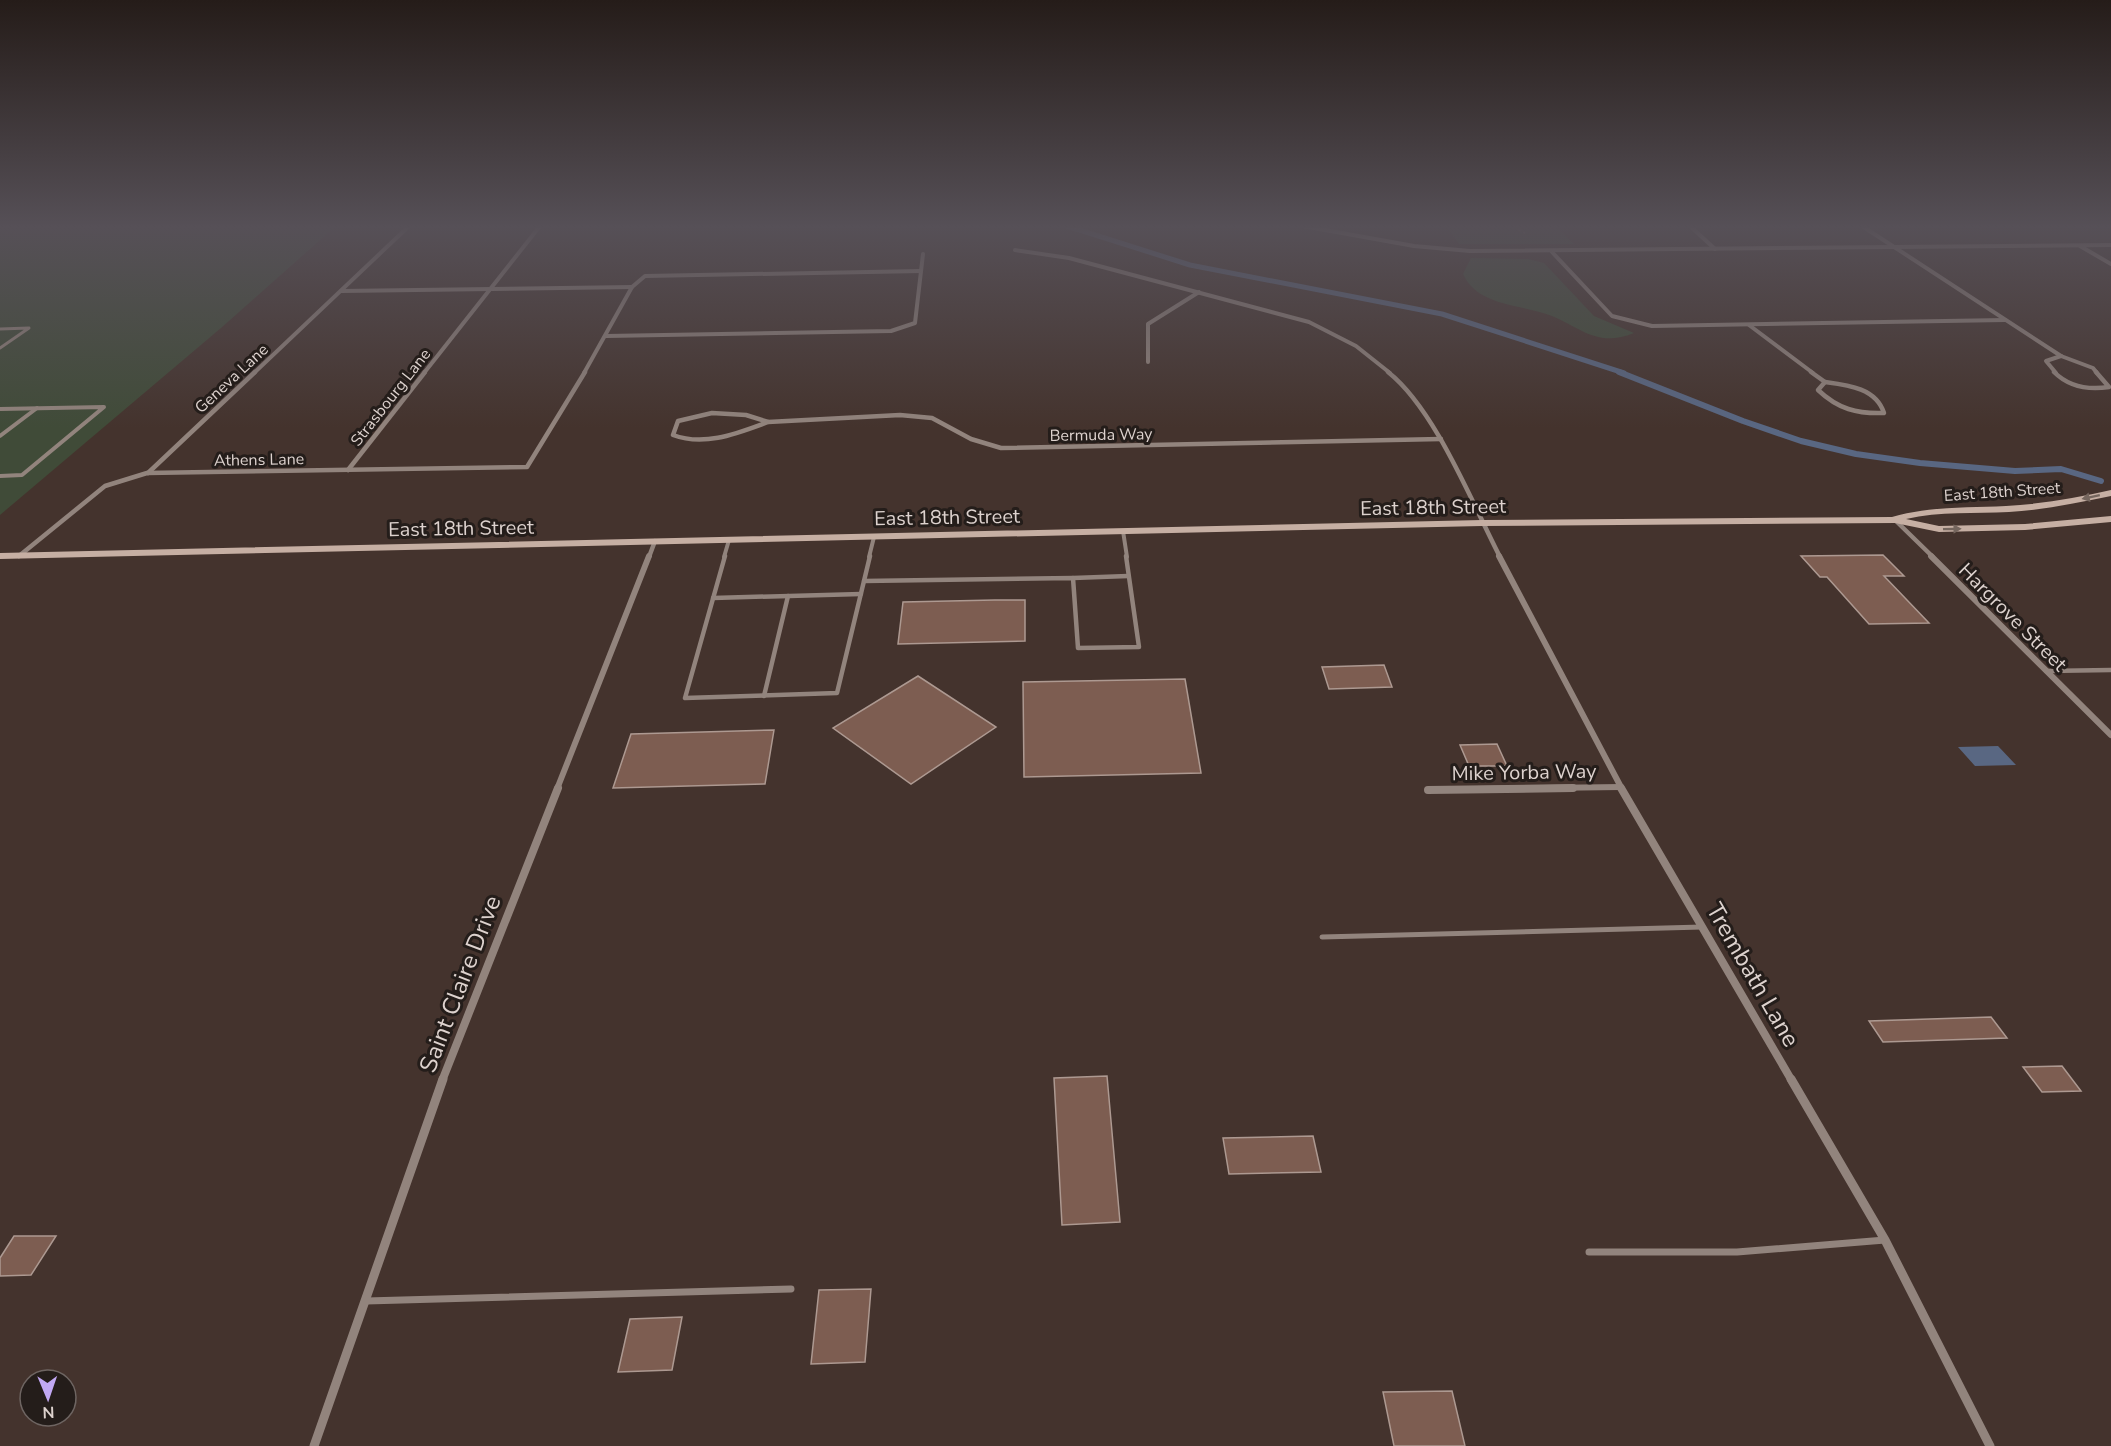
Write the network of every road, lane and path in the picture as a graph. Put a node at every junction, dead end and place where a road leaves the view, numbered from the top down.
1 (337, 293) edge
2 (487, 293) edge
3 (629, 293) edge
4 (918, 293) edge
5 (1197, 293) edge
6 (1204, 293) edge
7 (1591, 293) edge
8 (1965, 293) edge
9 (2006, 320) junction
10 (1749, 325) junction
11 (0, 328) edge
12 (606, 336) junction
13 (0, 348) edge
14 (2061, 356) junction
15 (1148, 362) dead end
16 (1825, 382) junction
17 (37, 408) junction
18 (0, 409) edge
19 (768, 422) junction
20 (0, 436) edge
21 (1441, 439) junction
22 (348, 470) junction
23 (147, 473) junction
24 (0, 476) edge
25 (2111, 493) edge
26 (2111, 519) edge
27 (1894, 520) junction
28 (1482, 523) junction
29 (1123, 531) junction
30 (874, 537) junction
31 (729, 540) junction
32 (655, 541) junction
33 (0, 556) edge
34 (19, 556) junction
35 (1128, 576) junction
36 (1073, 578) junction
37 (864, 581) junction
38 (861, 594) junction
39 (788, 596) junction
40 (713, 598) junction
41 (2046, 670) junction
42 (2111, 670) edge
43 (764, 696) junction
44 (2111, 735) edge
45 (1621, 787) junction
46 (1428, 790) dead end
47 (1702, 927) junction
48 (1322, 937) dead end
49 (1885, 1240) junction
50 (1589, 1252) dead end
51 (791, 1289) dead end
52 (366, 1301) junction
53 (314, 1446) edge
54 (1990, 1446) edge

1 - 23 street, Geneva Lane
2 - 22 street, Strasbourg Lane
3 - 12 street
4 - 12 street
5 - 15 street
6 - 21 street, Trembath Lane
7 - 10 street
8 - 9 street
9 - 10 street
9 - 14 street
10 - 16 street
11 - 13 lane
12 - 22 street, Athens Lane
14 - 14 street
16 - 16 street
17 - 18 lane
17 - 20 lane
17 - 24 lane
19 - 19 street, Bermuda Way
19 - 21 street, Bermuda Way
21 - 28 street, Trembath Lane
22 - 23 street, Athens Lane
23 - 34 street, Athens Lane
25 -> 27 main road, East 18th Street
27 -> 26 main road, East 18th Street
27 - 28 main road, East 18th Street
27 - 41 street, Hargrove Street
28 - 29 main road, East 18th Street
28 - 45 street, Trembath Lane
29 - 30 main road, East 18th Street
29 - 35 lane
30 - 31 main road, East 18th Street
30 - 37 lane
31 - 32 main road, East 18th Street
31 - 40 lane
32 - 34 main road, East 18th Street
32 - 52 street, Saint Claire Drive
33 - 34 main road, East 18th Street
35 - 36 lane
35 - 36 lane
36 - 37 lane
37 - 38 lane
38 - 39 lane
38 - 43 lane
39 - 40 lane
39 - 43 lane
40 - 43 lane
41 - 42 lane
41 - 44 street, Hargrove Street
45 - 46 street, Mike Yorba Way
45 - 47 street, Trembath Lane
47 - 48 lane
47 - 49 street, Trembath Lane
49 - 50 lane
49 - 54 street, Trembath Lane
51 - 52 lane
52 - 53 street, Saint Claire Drive

